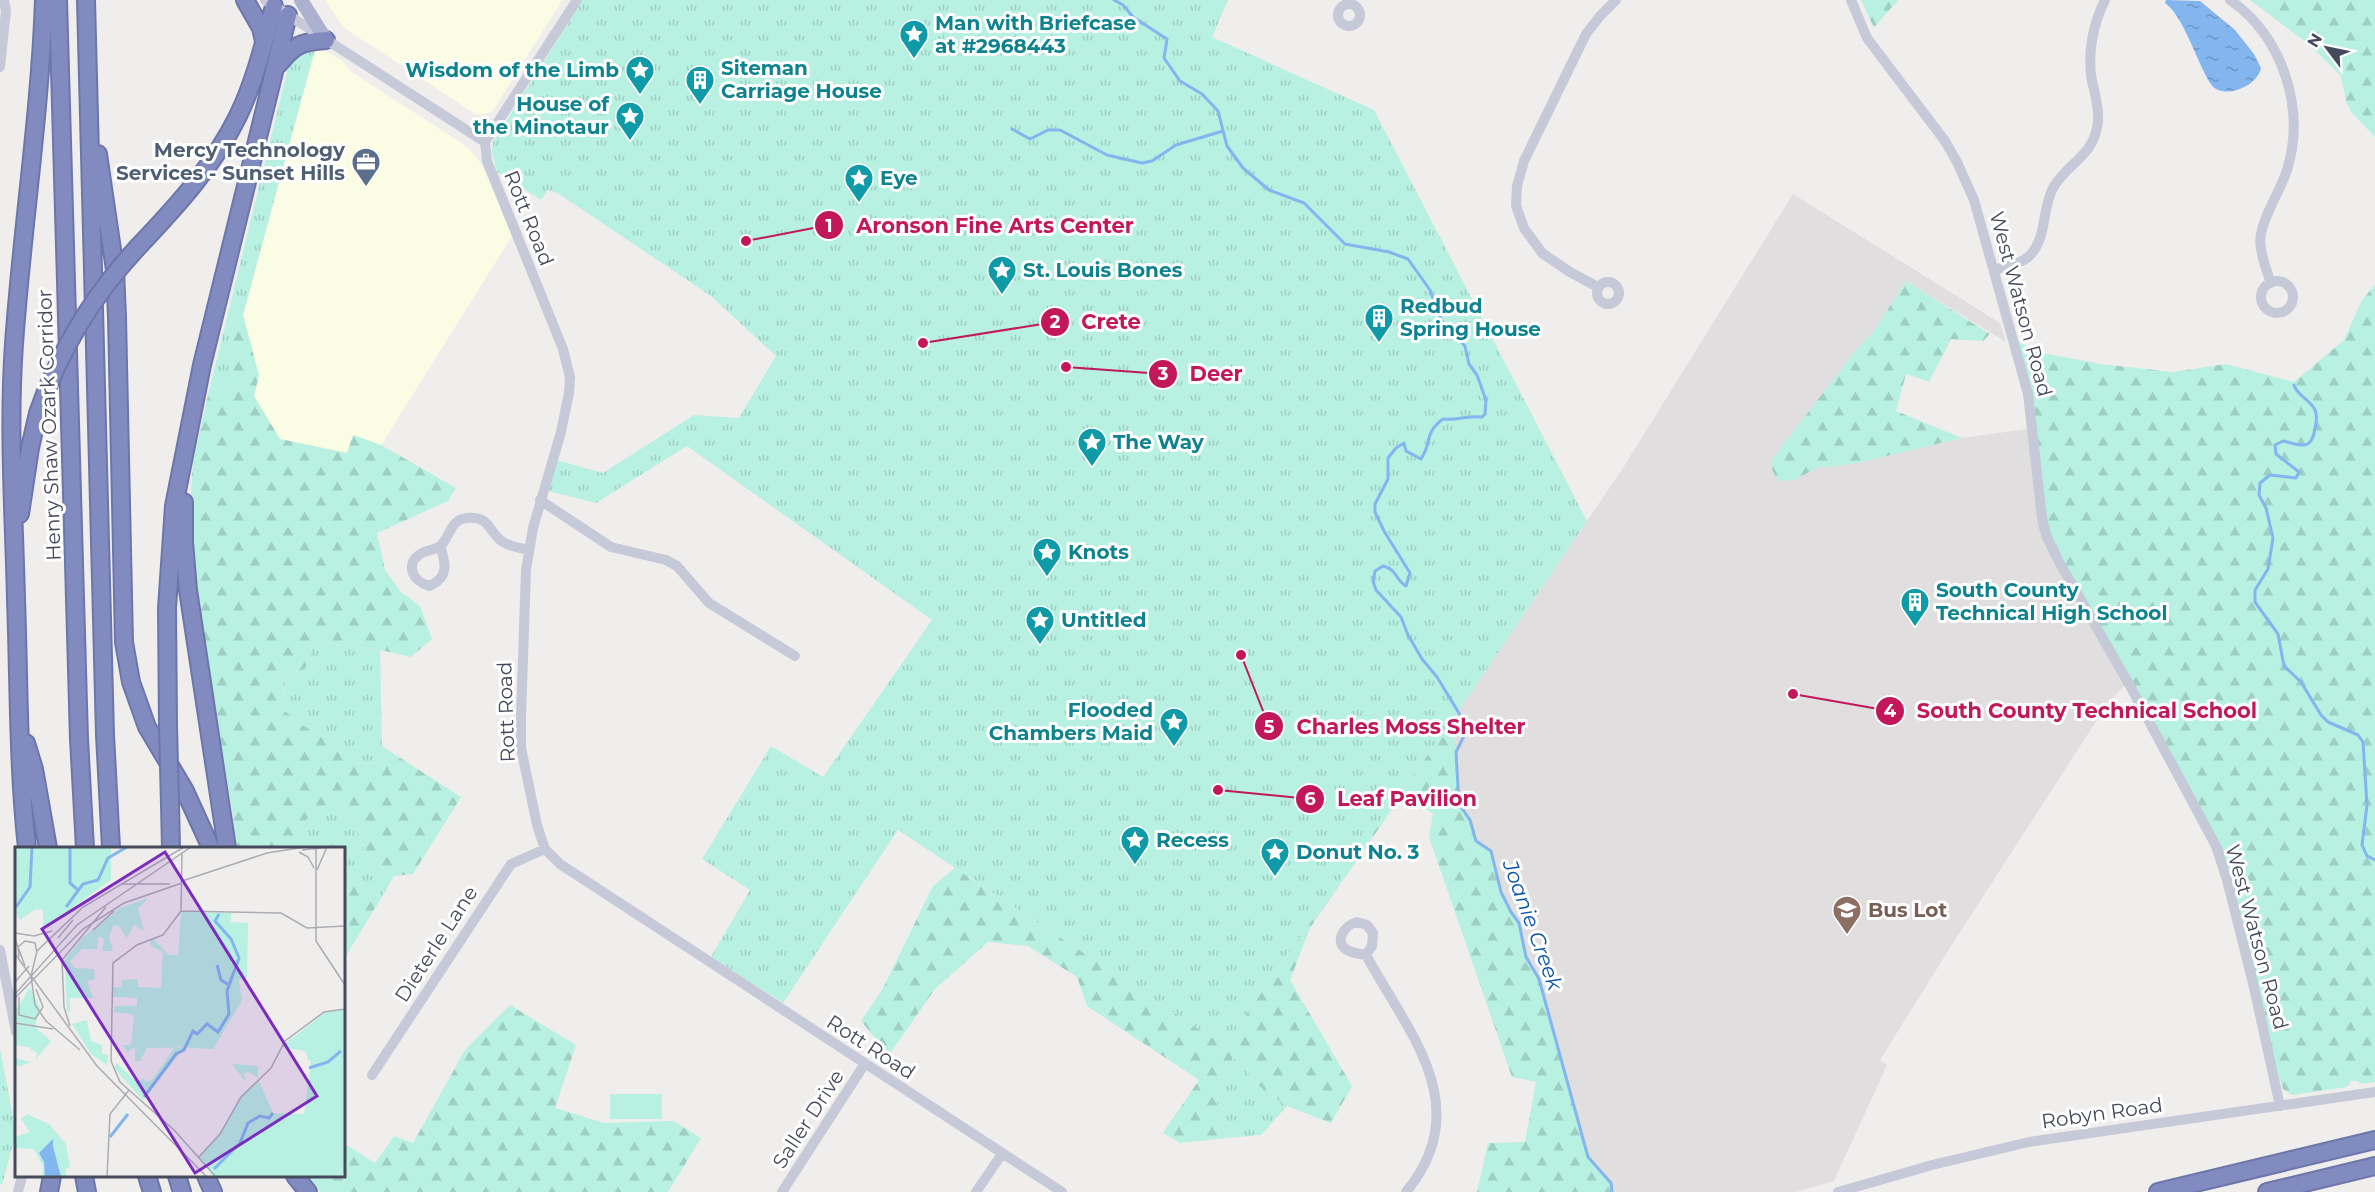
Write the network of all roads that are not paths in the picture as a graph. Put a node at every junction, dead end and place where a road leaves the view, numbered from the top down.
1 (4, 0) edge
2 (44, 0) edge
3 (58, 0) edge
4 (86, 0) edge
5 (245, 0) edge
6 (302, 0) edge
7 (577, 0) edge
8 (1616, 0) edge
9 (1851, 0) edge
10 (2105, 0) edge
11 (2229, 0) edge
12 (271, 2) edge
13 (290, 7) edge
14 (326, 40) junction
15 (264, 41) junction
16 (0, 67) edge
17 (275, 69) junction
18 (88, 90) junction
19 (485, 142) junction
20 (1995, 270) junction
21 (2271, 283) dead end
22 (1598, 286) dead end
23 (182, 466) junction
24 (540, 500) junction
25 (440, 546) dead end
26 (529, 550) junction
27 (15, 551) junction
28 (795, 656) dead end
29 (20, 722) junction
30 (27, 847) edge
31 (48, 847) edge
32 (85, 847) edge
33 (111, 847) edge
34 (171, 847) edge
35 (210, 847) edge
36 (227, 847) edge
37 (545, 849) junction
38 (0, 950) edge
39 (1366, 955) dead end
40 (15, 1027) edge
41 (864, 1065) junction
42 (372, 1075) dead end
43 (2375, 1092) edge
44 (2280, 1106) junction
45 (2375, 1140) edge
46 (1002, 1154) junction
47 (2375, 1166) edge
48 (22, 1177) edge
49 (52, 1177) edge
50 (84, 1177) edge
51 (147, 1177) edge
52 (177, 1177) edge
53 (206, 1177) edge
54 (218, 1177) edge
55 (296, 1177) edge
56 (18, 1192) edge
57 (49, 1192) edge
58 (87, 1192) edge
59 (152, 1192) edge
60 (182, 1192) edge
61 (213, 1192) edge
62 (223, 1192) edge
63 (308, 1192) edge
64 (782, 1192) edge
65 (976, 1192) edge
66 (1062, 1192) edge
67 (1406, 1192) edge
68 (1838, 1192) edge
69 (2158, 1192) edge
70 (2267, 1192) edge

1 - 16 street
2 - 27 highway
3 - 32 highway, Henry Shaw Ozark Corridor
4 - 18 highway
5 - 15 highway
6 - 14 main road
7 - 19 street
8 - 22 street
9 - 20 street, West Watson Road
10 - 20 street
11 - 21 street
12 - 13 street
12 - 15 highway
13 - 14 street
13 - 17 highway
14 - 17 highway
14 - 19 street
15 - 27 highway, bridge
17 - 23 highway
18 - 33 highway
18 - 35 highway
19 - 24 street, Rott Road
20 - 44 street, West Watson Road
23 - 34 highway, bridge
23 - 36 highway
24 - 26 street, Rott Road
24 - 28 street
25 - 26 street
26 - 37 street, Rott Road
27 - 29 highway
29 - 30 highway
29 - 31 highway
37 - 41 street, Rott Road
37 - 42 street, Dieterle Lane
38 - 40 street
39 - 67 street
41 - 46 street, Rott Road
41 - 64 street, Saller Drive
43 - 44 street, Robyn Road
44 - 68 street, Robyn Road
45 - 69 highway
46 - 65 street
46 - 66 street, Rott Road
47 - 70 highway
48 - 56 street
49 - 57 highway
50 - 58 highway
51 - 59 highway
52 - 60 highway
53 - 61 highway
54 - 62 highway
55 - 63 highway

